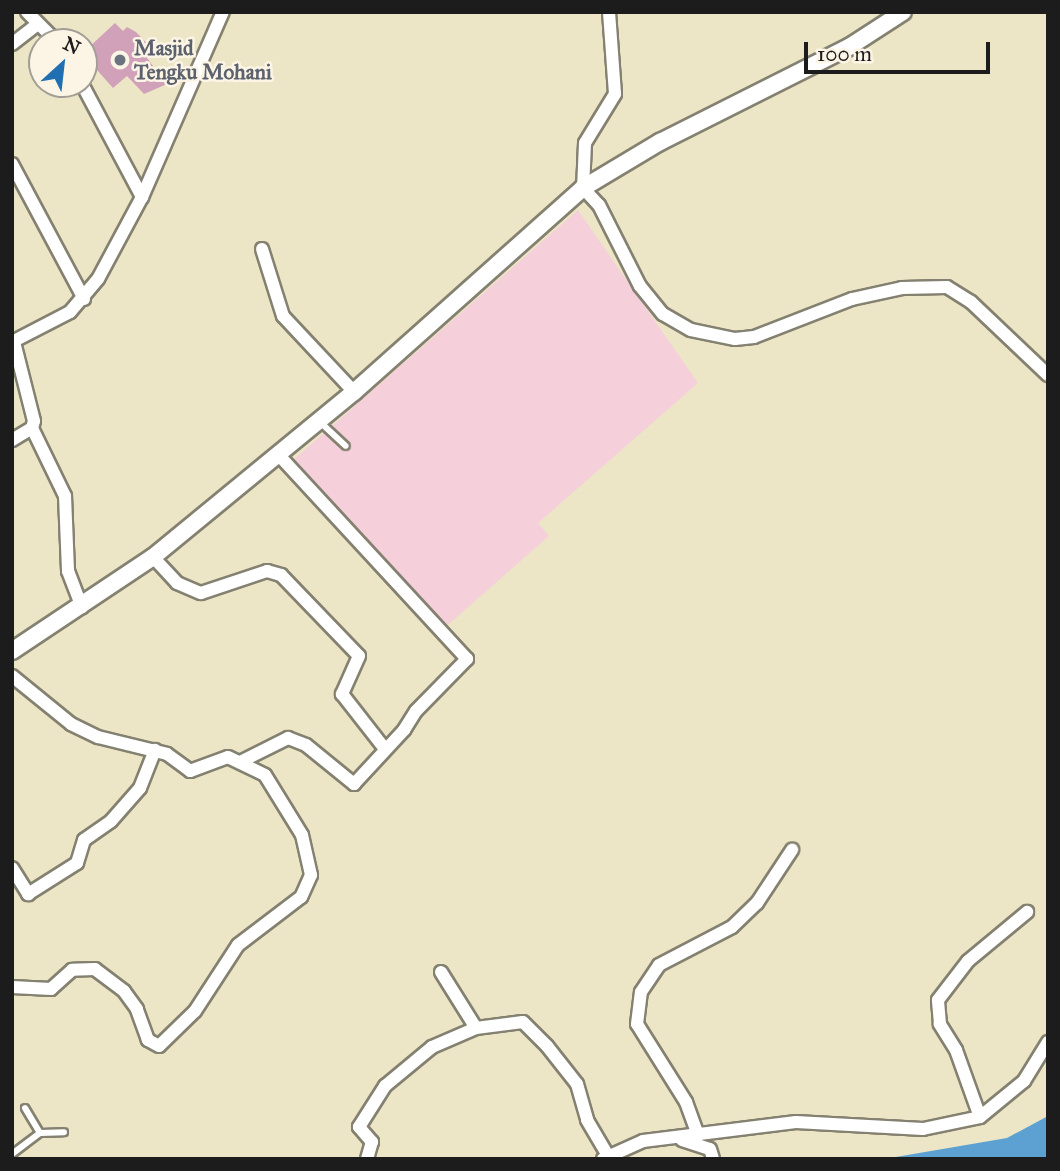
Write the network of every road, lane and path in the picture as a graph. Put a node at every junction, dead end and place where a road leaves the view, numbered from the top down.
1 (27, 12) edge
2 (223, 12) edge
3 (609, 12) edge
4 (902, 12) edge
5 (36, 25) junction
6 (40, 28) edge
7 (12, 44) edge
8 (89, 98) edge
9 (12, 164) edge
10 (583, 188) junction
11 (142, 197) junction
12 (261, 249) dead end
13 (84, 299) junction
14 (13, 342) edge
15 (1048, 375) edge
16 (354, 392) junction
17 (319, 421) junction
18 (32, 428) junction
19 (12, 440) edge
20 (346, 446) dead end
21 (278, 454) junction
22 (153, 557) junction
23 (82, 607) junction
24 (12, 652) edge
25 (12, 676) edge
26 (385, 749) junction
27 (155, 750) junction
28 (240, 762) junction
29 (792, 850) dead end
30 (12, 868) edge
31 (1027, 912) dead end
32 (441, 972) dead end
33 (12, 987) edge
34 (476, 1028) junction
35 (1048, 1042) edge
36 (25, 1108) dead end
37 (980, 1117) junction
38 (64, 1132) dead end
39 (40, 1133) junction
40 (698, 1135) junction
41 (675, 1138) junction
42 (12, 1154) edge
43 (608, 1158) edge
44 (367, 1159) edge
45 (713, 1159) edge

1 - 5 street
2 - 11 street
3 - 10 street
4 - 10 street
5 - 6 street
5 - 7 street
8 - 11 street
9 - 13 street
10 - 15 street
10 - 16 street
11 - 13 street
12 - 16 street
13 - 14 street
14 - 18 street
16 - 17 street
17 - 20 lane
17 - 21 street
18 - 19 street
18 - 23 street
21 - 22 street
21 - 26 street
22 - 23 street
22 - 26 street
23 - 24 street
25 - 27 street
26 - 28 street
27 - 28 street
27 - 30 street
28 - 33 street
29 - 40 street
31 - 37 street
32 - 34 street
34 - 43 street
34 - 44 street
35 - 37 street
36 - 39 lane
37 - 40 street
38 - 39 lane
39 - 42 lane
40 - 41 street
41 - 43 street
41 - 45 street

